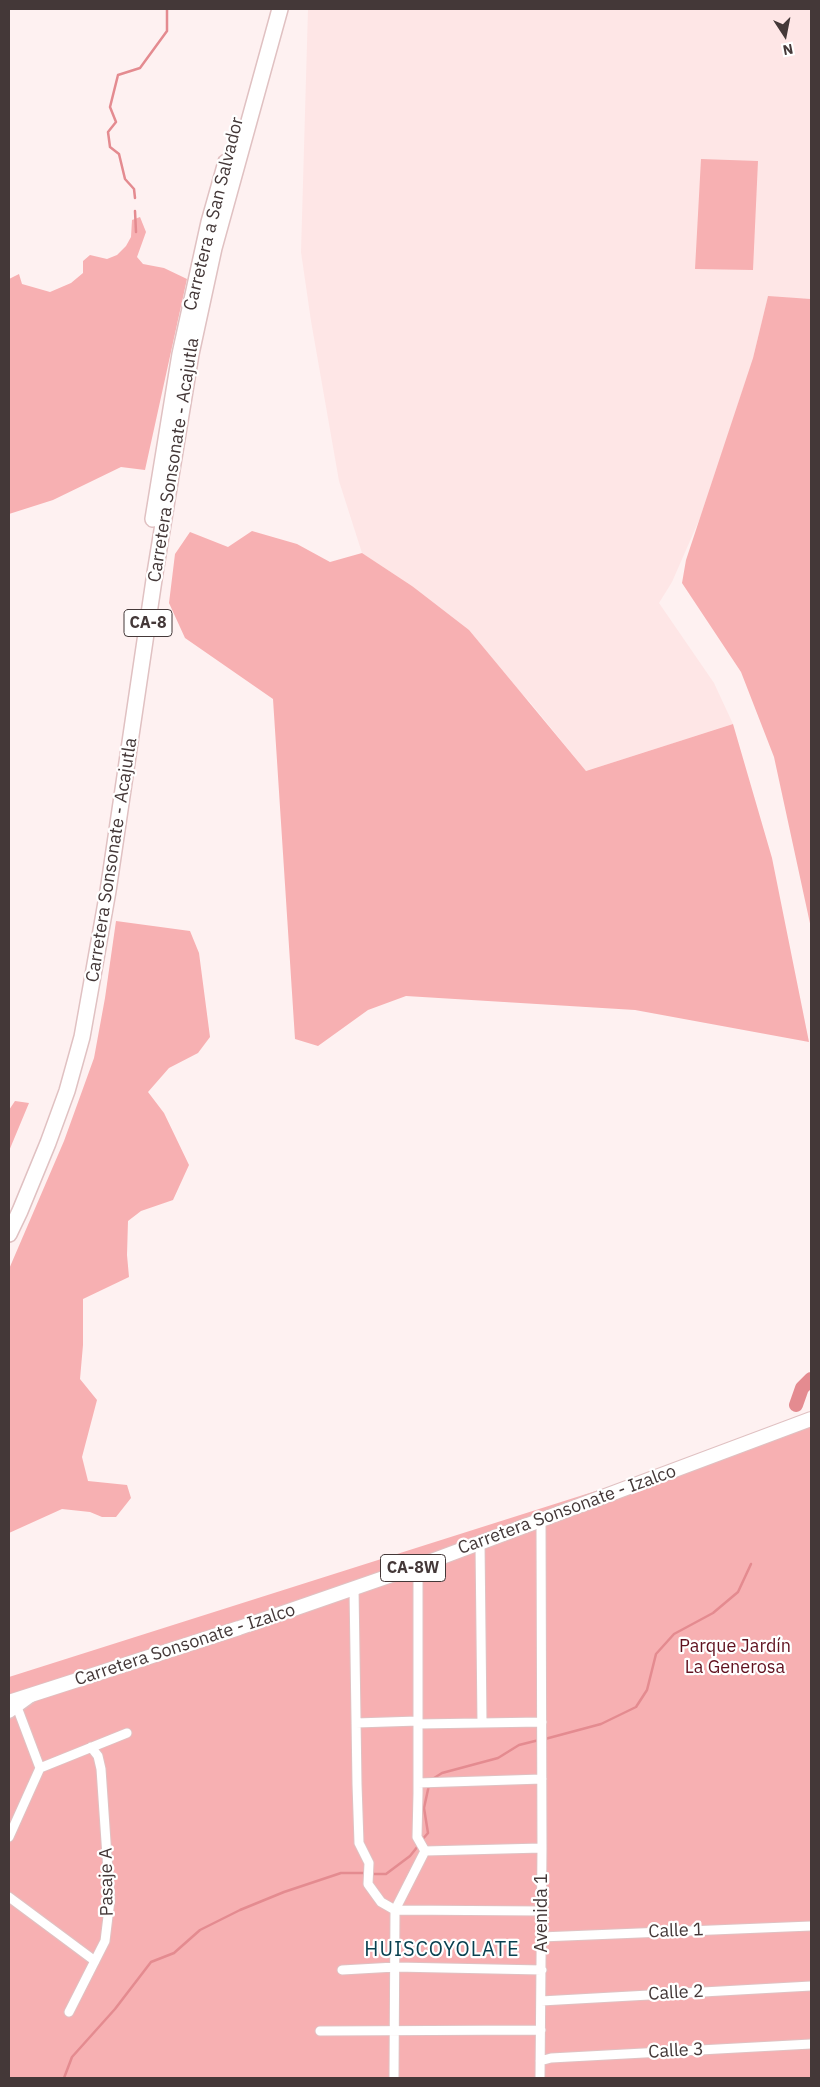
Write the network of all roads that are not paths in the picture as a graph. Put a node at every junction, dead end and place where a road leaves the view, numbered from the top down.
1 (269, 9) edge
2 (280, 9) edge
3 (9, 1213) edge
4 (9, 1234) edge
5 (811, 1419) edge
6 (541, 1520) junction
7 (480, 1543) junction
8 (418, 1566) junction
9 (354, 1588) junction
10 (11, 1707) edge
11 (418, 1722) junction
12 (482, 1722) junction
13 (356, 1723) junction
14 (542, 1727) junction
15 (127, 1733) dead end
16 (91, 1747) junction
17 (40, 1768) junction
18 (542, 1779) junction
19 (422, 1783) junction
20 (9, 1837) edge
21 (542, 1848) junction
22 (424, 1849) junction
23 (9, 1896) edge
24 (395, 1910) junction
25 (542, 1911) junction
26 (811, 1926) edge
27 (541, 1937) junction
28 (94, 1961) junction
29 (395, 1967) junction
30 (342, 1970) dead end
31 (542, 1970) junction
32 (811, 1986) edge
33 (542, 2001) junction
34 (69, 2012) dead end
35 (541, 2030) junction
36 (320, 2031) dead end
37 (394, 2031) junction
38 (811, 2044) edge
39 (540, 2061) junction
40 (394, 2078) edge
41 (540, 2078) edge

1 - 3 highway, Carretera a San Salvador / CA-8
2 - 4 highway, Carretera Sonsonate - Acajutla / CA-8
5 - 6 main road, Carretera Sonsonate - Izalco / CA-8W
6 - 7 main road, Carretera Sonsonate - Izalco / CA-8W
6 - 14 street, Avenida 1
7 - 8 main road, Carretera Sonsonate - Izalco / CA-8W
7 - 12 street
8 - 9 main road, Carretera Sonsonate - Izalco / CA-8W
8 - 11 street
9 - 10 main road, Carretera Sonsonate - Izalco / CA-8W
9 - 13 street
10 - 17 street
11 - 12 street
11 - 13 street
11 - 19 street
12 - 14 street
13 - 24 street
14 - 18 street, Avenida 1
15 - 16 street
16 - 17 street
16 - 28 street, Pasaje A
17 - 20 street
18 - 19 street
18 - 21 street, Avenida 1
19 - 22 street
21 - 22 street
21 - 25 street, Avenida 1
22 - 24 street
23 - 28 street
24 - 25 street
24 - 29 street
25 - 27 street, Avenida 1
26 - 27 street, Calle 1
27 - 31 street, Avenida 1
28 - 34 street, Pasaje A
29 - 30 street
29 - 31 street
29 - 37 street
31 - 33 street, Avenida 1
32 - 33 street, Calle 2
33 - 35 street, Avenida 1
35 - 37 street
35 - 39 street, Avenida 1
36 - 37 street
37 - 40 street
38 - 39 street, Calle 3
39 - 41 street, Avenida 1

